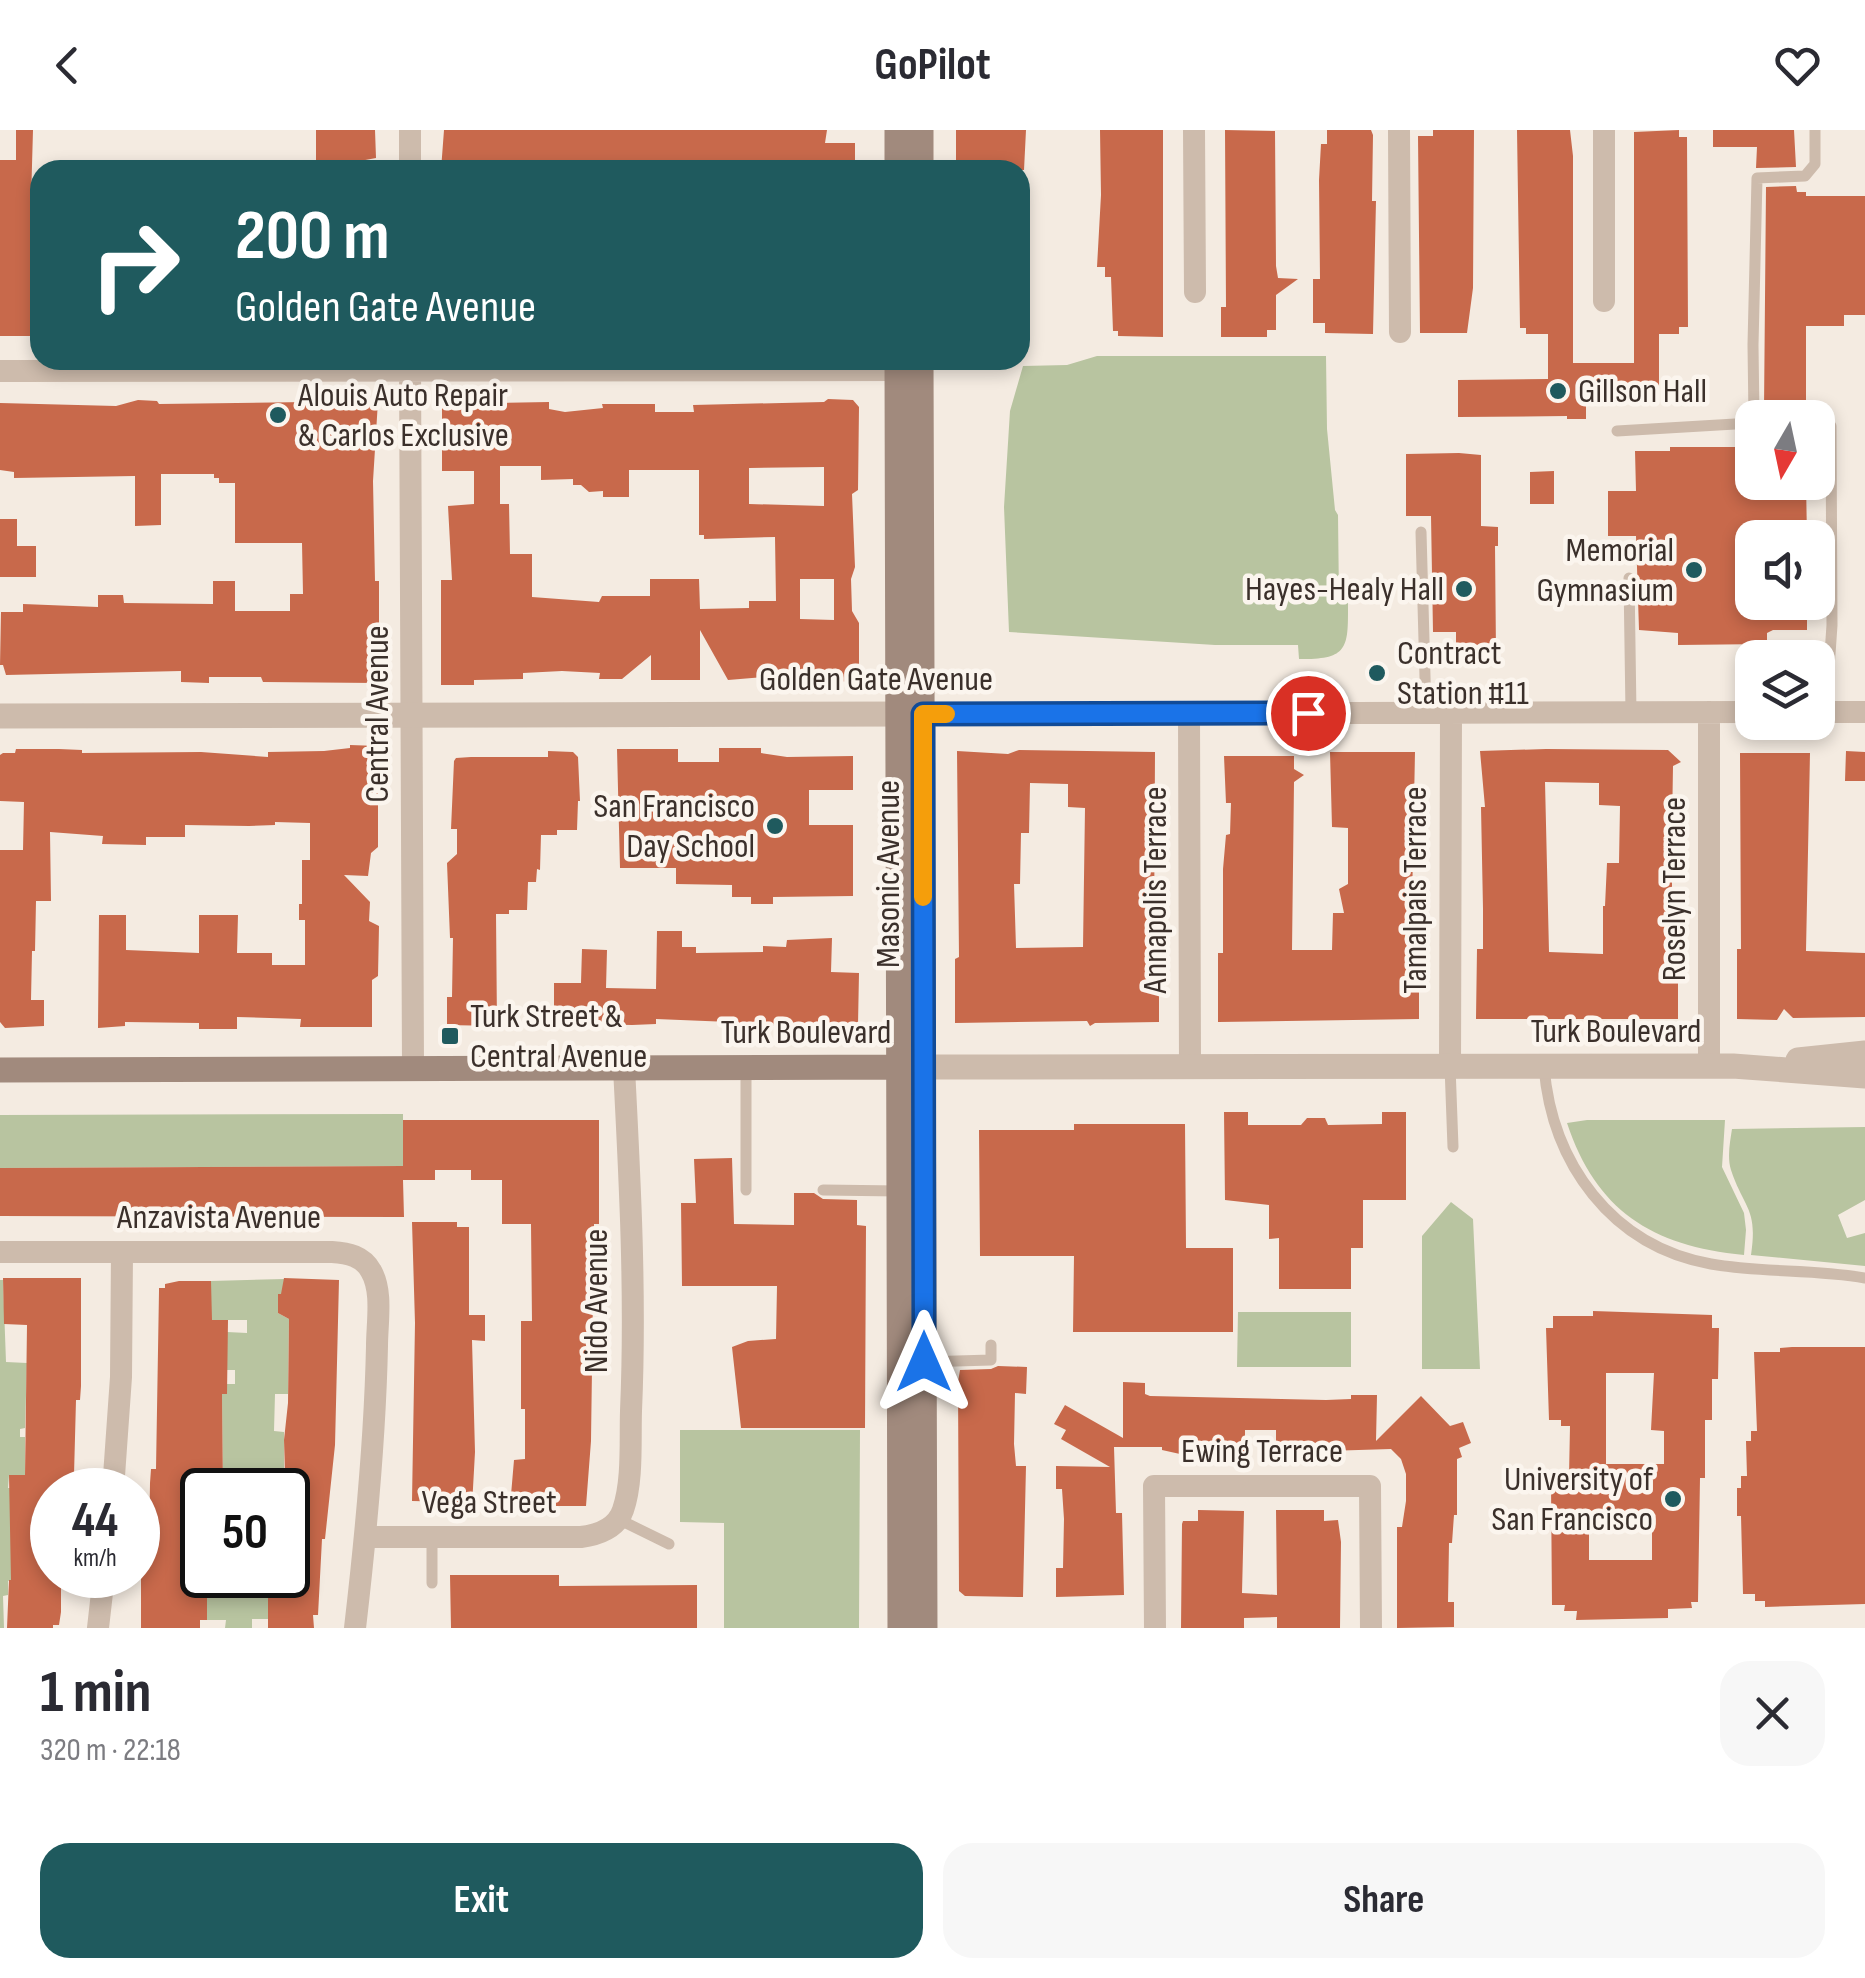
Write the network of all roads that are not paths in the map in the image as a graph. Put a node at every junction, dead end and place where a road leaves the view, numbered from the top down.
1 (410, 130) edge
2 (897, 130) edge
3 (921, 130) edge
4 (1194, 130) edge
5 (1399, 130) edge
6 (1604, 130) edge
7 (1815, 130) edge
8 (410, 160) edge
9 (897, 160) edge
10 (921, 160) edge
11 (1194, 292) dead end
12 (1604, 301) dead end
13 (1400, 332) dead end
14 (68, 370) edge
15 (410, 370) edge
16 (905, 370) edge
17 (0, 371) edge
18 (1753, 400) edge
19 (1735, 421) edge
20 (1618, 431) dead end
21 (1831, 500) edge
22 (1421, 532) dead end
23 (1629, 578) dead end
24 (1830, 640) edge
25 (1708, 712) junction
26 (1735, 712) edge
27 (1835, 712) edge
28 (1865, 712) edge
29 (1426, 713) junction
30 (1451, 713) junction
31 (1632, 713) junction
32 (911, 714) junction
33 (1189, 714) junction
34 (0, 716) edge
35 (412, 716) junction
36 (1865, 1053) edge
37 (1450, 1066) junction
38 (1544, 1066) junction
39 (1721, 1066) junction
40 (911, 1067) junction
41 (1190, 1067) junction
42 (413, 1068) junction
43 (624, 1068) junction
44 (746, 1068) junction
45 (0, 1070) edge
46 (1865, 1076) edge
47 (1453, 1147) dead end
48 (746, 1190) dead end
49 (823, 1190) dead end
50 (900, 1191) junction
51 (0, 1252) edge
52 (122, 1252) junction
53 (1865, 1278) edge
54 (990, 1345) dead end
55 (924, 1362) junction
56 (115, 1468) edge
57 (614, 1523) junction
58 (366, 1537) junction
59 (432, 1537) junction
60 (669, 1544) dead end
61 (432, 1582) dead end
62 (101, 1598) edge
63 (98, 1628) edge
64 (355, 1628) edge
65 (900, 1628) edge
66 (924, 1628) edge
67 (1154, 1628) edge
68 (1370, 1628) edge

1 - 8 street
2 - 9 main road
3 - 10 main road
4 - 11 street
5 - 13 street
6 - 12 street
7 - 18 lane
14 - 17 street
15 - 35 street, Central Avenue
16 - 32 main road, Masonic Avenue
19 - 20 lane
21 - 24 lane
22 - 29 lane
23 - 31 lane
25 - 26 street, Golden Gate Avenue
25 - 31 street, Golden Gate Avenue
25 - 39 street, Roselyn Terrace
27 - 28 street
29 - 30 street, Golden Gate Avenue
29 - 33 street, Golden Gate Avenue
30 - 31 street, Golden Gate Avenue
30 - 37 street, Tamalpais Terrace
32 - 33 street, Golden Gate Avenue
32 - 35 street, Golden Gate Avenue
32 - 40 main road, Masonic Avenue
33 - 41 street, Annapolis Terrace
34 - 35 street, Golden Gate Avenue
35 - 42 street, Central Avenue
36 - 39 street, Turk Boulevard
37 - 38 street, Turk Boulevard
37 - 41 street, Turk Boulevard
37 - 47 lane
38 - 39 street, Turk Boulevard
38 - 53 lane
39 - 46 street, Turk Boulevard
40 - 41 street, Turk Boulevard
40 - 44 main road, Turk Boulevard
40 - 50 main road, Masonic Avenue
40 - 55 main road, Masonic Avenue
42 - 43 main road, Turk Boulevard
42 - 45 main road, Turk Boulevard
43 - 44 main road, Turk Boulevard
43 - 57 street, Nido Avenue
44 - 48 lane
49 - 50 lane
50 - 65 main road, Masonic Avenue
51 - 52 street, Anzavista Avenue
52 - 56 street
52 - 58 street, Anzavista Avenue
54 - 55 lane
55 - 66 main road, Masonic Avenue
57 - 59 street, Vega Street
57 - 60 lane
58 - 59 street, Vega Street
58 - 64 street, Anzavista Avenue
59 - 61 lane
62 - 63 street
67 - 68 street, Ewing Terrace

